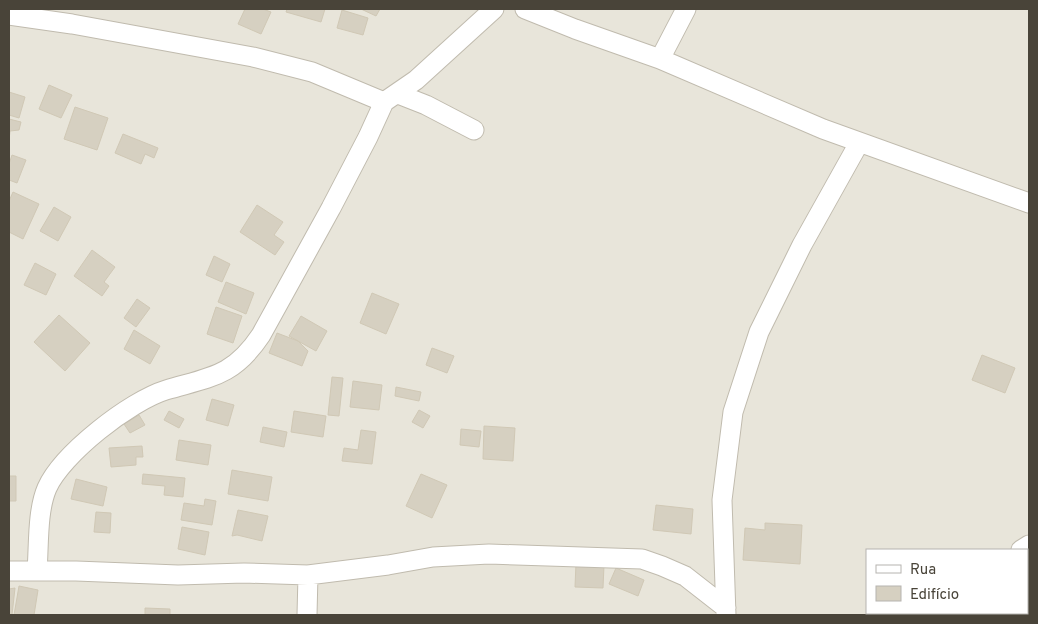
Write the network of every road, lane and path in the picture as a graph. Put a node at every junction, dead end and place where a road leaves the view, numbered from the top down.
1 (494, 9) edge
2 (525, 9) edge
3 (686, 9) edge
4 (9, 15) edge
5 (74, 17) edge
6 (660, 59) junction
7 (391, 98) junction
8 (474, 130) dead end
9 (859, 142) junction
10 (1029, 203) edge
11 (9, 571) edge
12 (37, 571) junction
13 (308, 575) junction
14 (726, 612) edge
15 (307, 615) edge

1 - 7 street
2 - 6 street
3 - 6 street
4 - 5 street
5 - 7 street
6 - 9 street
7 - 8 street
7 - 12 street
9 - 10 street
9 - 14 street
11 - 12 street
12 - 13 street
13 - 14 street
13 - 15 street

